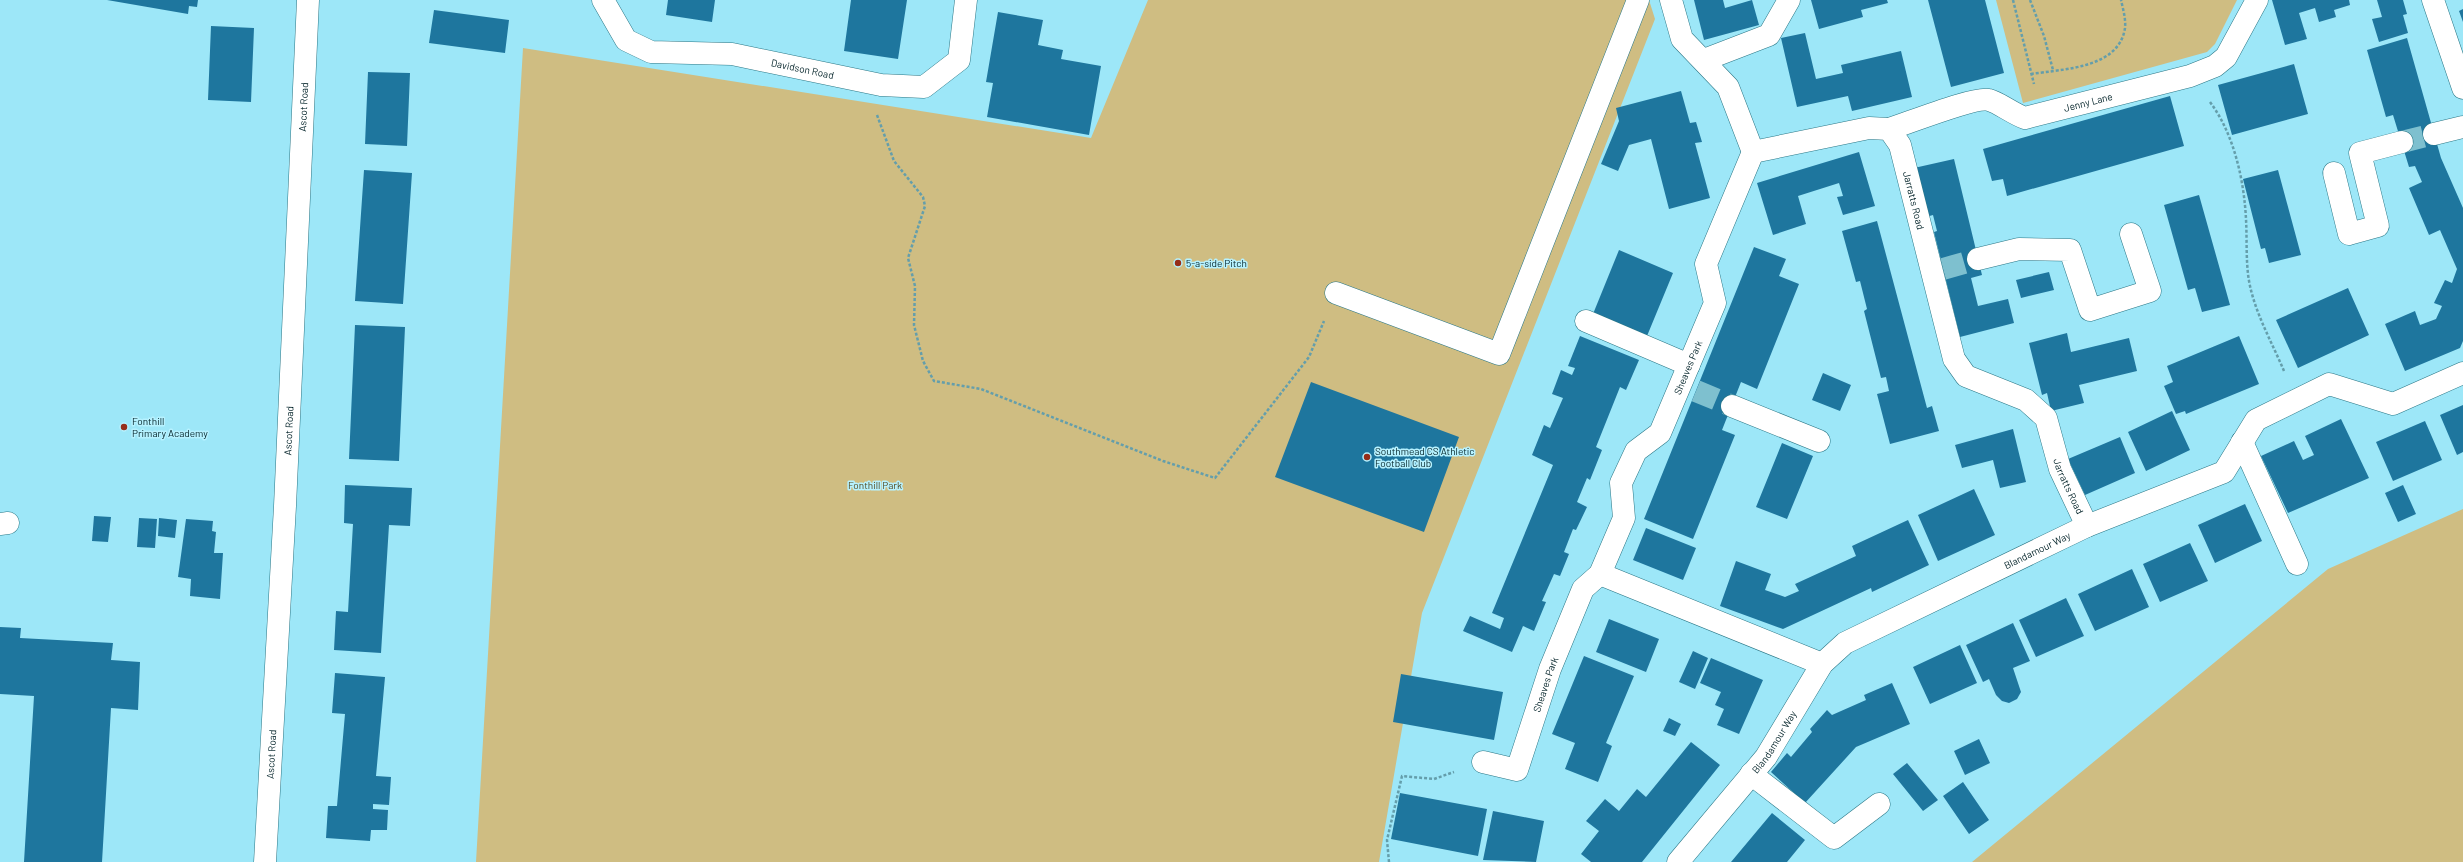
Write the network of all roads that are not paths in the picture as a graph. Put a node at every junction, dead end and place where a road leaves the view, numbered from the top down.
1 (308, 0) edge
2 (603, 0) edge
3 (966, 0) edge
4 (1638, 0) edge
5 (1671, 0) edge
6 (1789, 0) edge
7 (2257, 0) edge
8 (2433, 0) edge
9 (2458, 56) edge
10 (1704, 60) junction
11 (2463, 88) edge
12 (2463, 127) edge
13 (1889, 129) junction
14 (2434, 134) tunnel mouth
15 (2402, 142) tunnel mouth
16 (1753, 152) junction
17 (2334, 173) dead end
18 (2131, 234) dead end
19 (1978, 259) tunnel mouth
20 (1336, 293) road end
21 (1586, 321) dead end
22 (2463, 373) edge
23 (1688, 380) junction
24 (1732, 406) tunnel mouth
25 (1819, 442) dead end
26 (2242, 442) junction
27 (2087, 526) junction
28 (2297, 564) dead end
29 (1600, 574) junction
30 (1822, 664) junction
31 (1483, 762) road end
32 (1751, 774) junction
33 (1879, 804) dead end
34 (265, 862) edge
35 (1678, 862) edge

1 - 34 street, Ascot Road
2 - 3 street, Davidson Road
4 - 20 street
5 - 10 street
6 - 10 street
7 - 13 street, Jenny Lane
8 - 9 street
9 - 11 street
10 - 16 street
12 - 14 street
13 - 16 street
13 - 27 street, Jarratts Road
15 - 17 street
16 - 23 street, Sheaves Park
18 - 19 street
21 - 23 street
22 - 26 street, Blandamour Way
23 - 29 street, Sheaves Park
24 - 25 street
26 - 27 street, Blandamour Way
26 - 28 street
27 - 30 street, Blandamour Way
29 - 30 street
29 - 31 street, Sheaves Park
30 - 32 street, Blandamour Way
32 - 33 street
32 - 35 street, Blandamour Way

